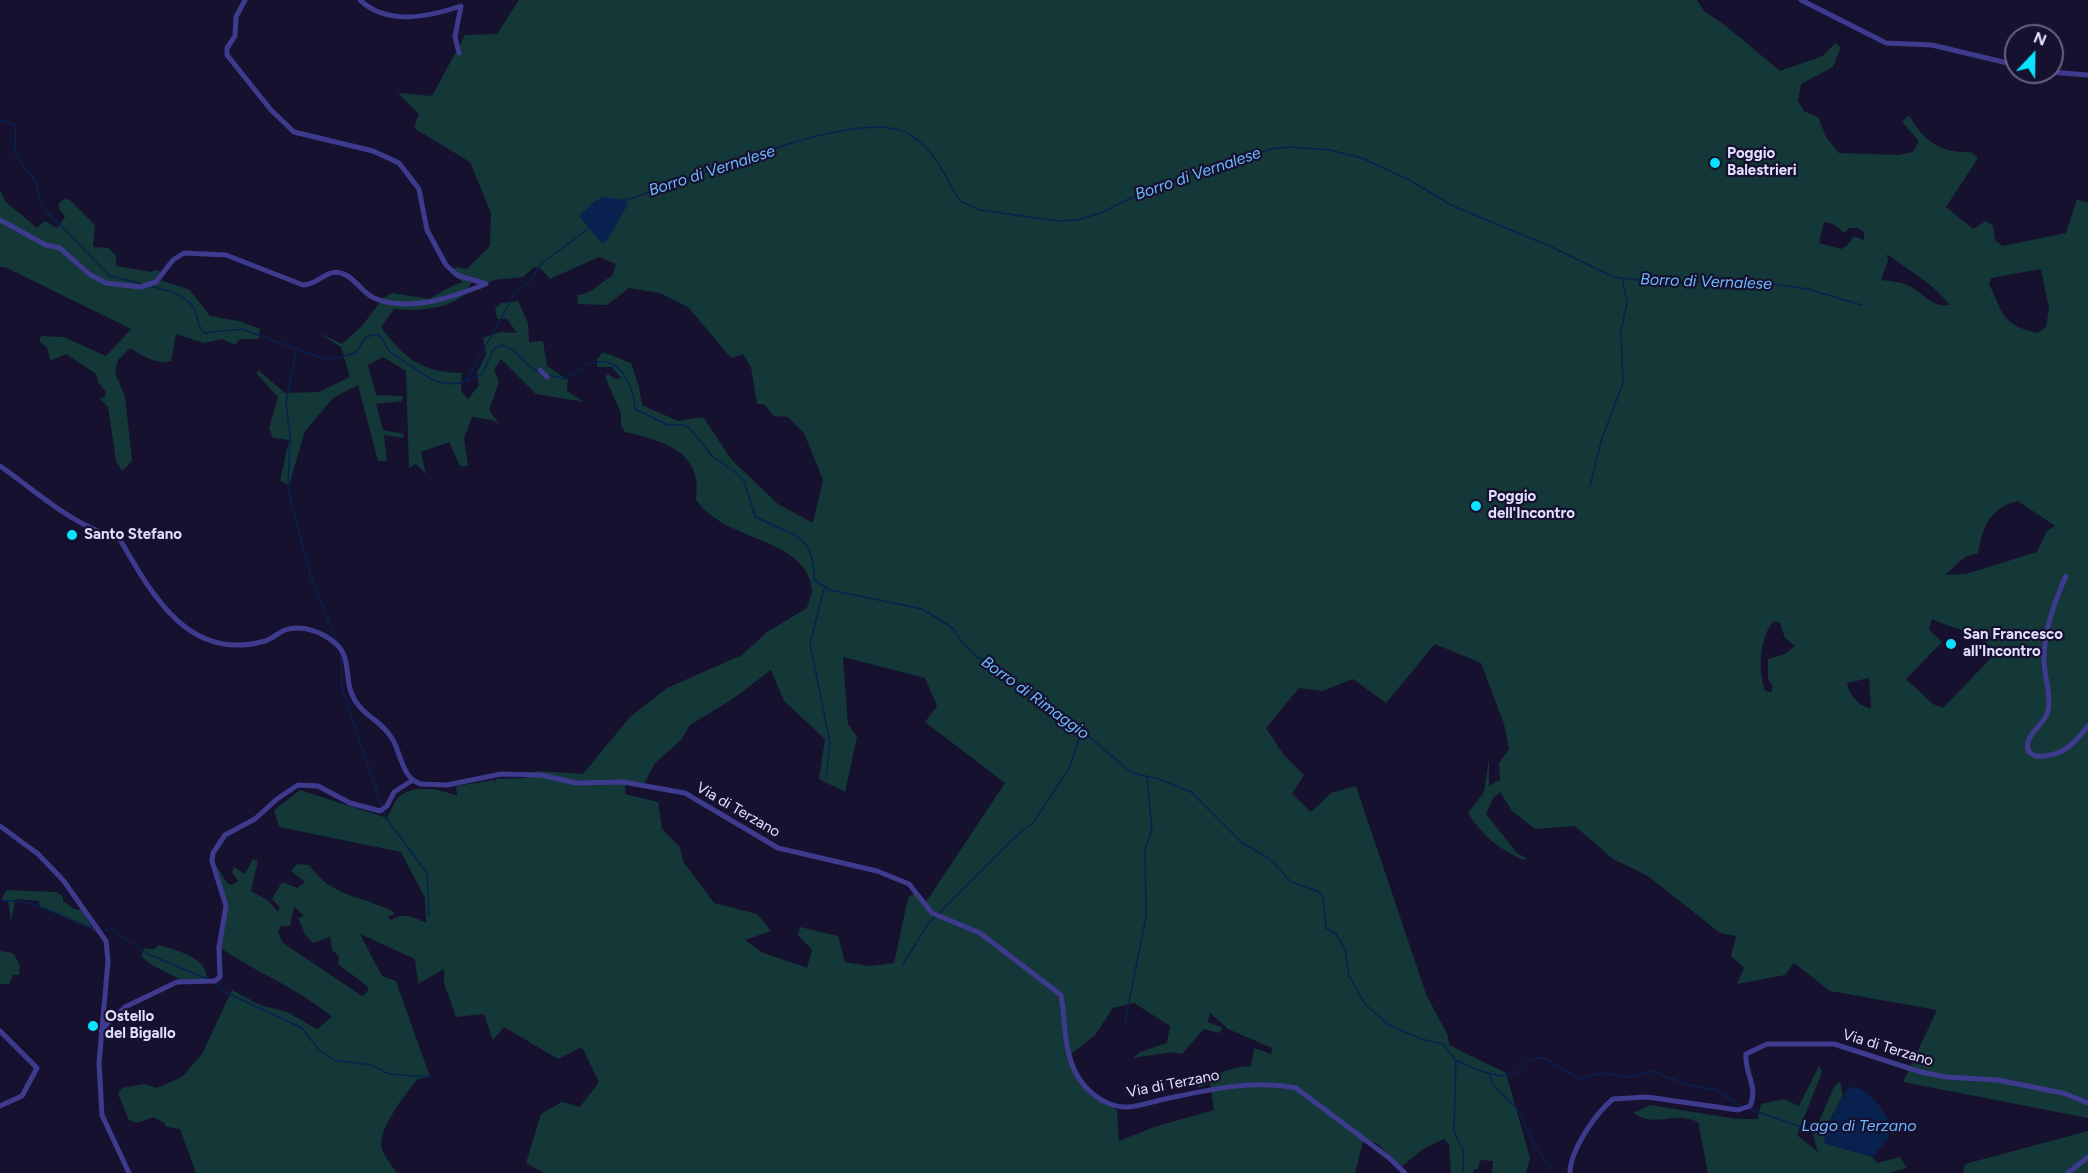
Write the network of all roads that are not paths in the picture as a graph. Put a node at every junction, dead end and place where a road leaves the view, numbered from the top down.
1 (244, 0) edge
2 (360, 0) edge
3 (1801, 0) edge
4 (459, 53) dead end
5 (2004, 62) edge
6 (2064, 73) edge
7 (2088, 75) edge
8 (0, 220) edge
9 (540, 370) dead end
10 (547, 377) dead end
11 (0, 466) edge
12 (2066, 576) dead end
13 (2088, 726) edge
14 (413, 780) junction
15 (0, 826) edge
16 (101, 1030) junction
17 (0, 1031) edge
18 (2088, 1103) edge
19 (0, 1106) edge
20 (2088, 1157) edge
21 (129, 1173) edge
22 (1405, 1173) edge
23 (1570, 1173) edge
24 (2068, 1173) edge

1 - 8 street
2 - 4 street
3 - 5 street
6 - 7 street
9 - 10 street
11 - 14 street
12 - 13 street
14 - 16 street
14 - 22 street, Via di Terzano
15 - 16 street
16 - 21 street
17 - 19 street
18 - 23 street, Via di Terzano
20 - 24 street

